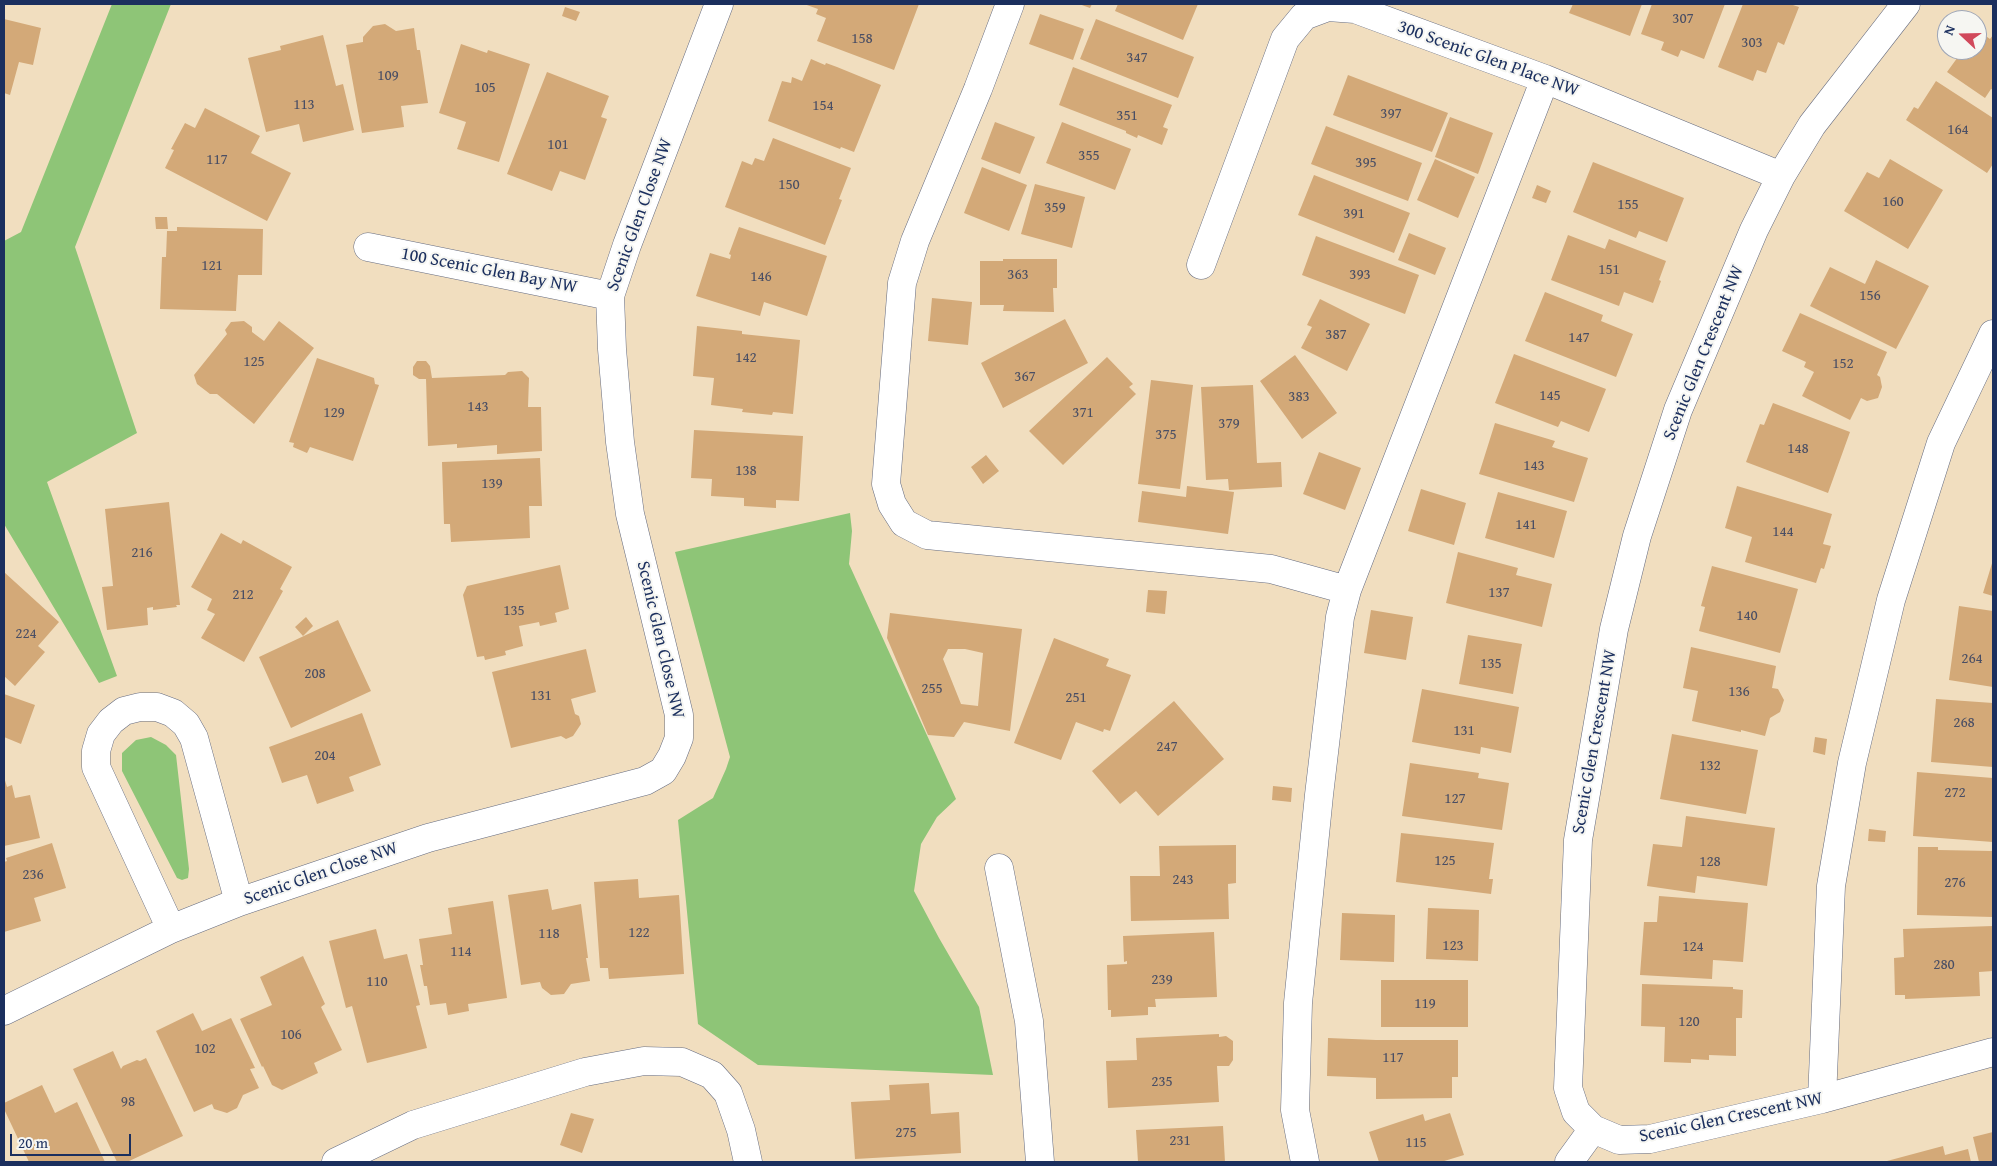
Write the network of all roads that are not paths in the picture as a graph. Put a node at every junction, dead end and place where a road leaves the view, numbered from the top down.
1 (719, 4) edge
2 (1010, 4) edge
3 (1906, 4) edge
4 (1545, 80) junction
5 (1781, 176) junction
6 (368, 247) dead end
7 (1201, 265) dead end
8 (610, 296) junction
9 (1993, 334) edge
10 (1346, 590) junction
11 (999, 868) dead end
12 (239, 902) junction
13 (171, 929) junction
14 (4, 1011) edge
15 (1993, 1052) edge
16 (1822, 1099) junction
17 (1593, 1129) junction
18 (336, 1162) edge
19 (748, 1162) edge
20 (1040, 1162) edge
21 (1305, 1162) edge
22 (1569, 1162) edge

1 - 8 street, Scenic Glen Close NW
2 - 10 street
3 - 5 street, Scenic Glen Crescent NW
4 - 5 street, 300 Scenic Glen Place NW
4 - 7 street, 300 Scenic Glen Place NW
4 - 10 street
5 - 17 street, Scenic Glen Crescent NW
6 - 8 street, 100 Scenic Glen Bay NW
8 - 12 street, Scenic Glen Close NW
9 - 16 street
10 - 21 street
11 - 20 street
12 - 13 street, Scenic Glen Close NW
12 - 13 street
13 - 14 street, Scenic Glen Close NW
15 - 16 street, Scenic Glen Crescent NW
16 - 17 street, Scenic Glen Crescent NW
17 - 22 street
18 - 19 street

